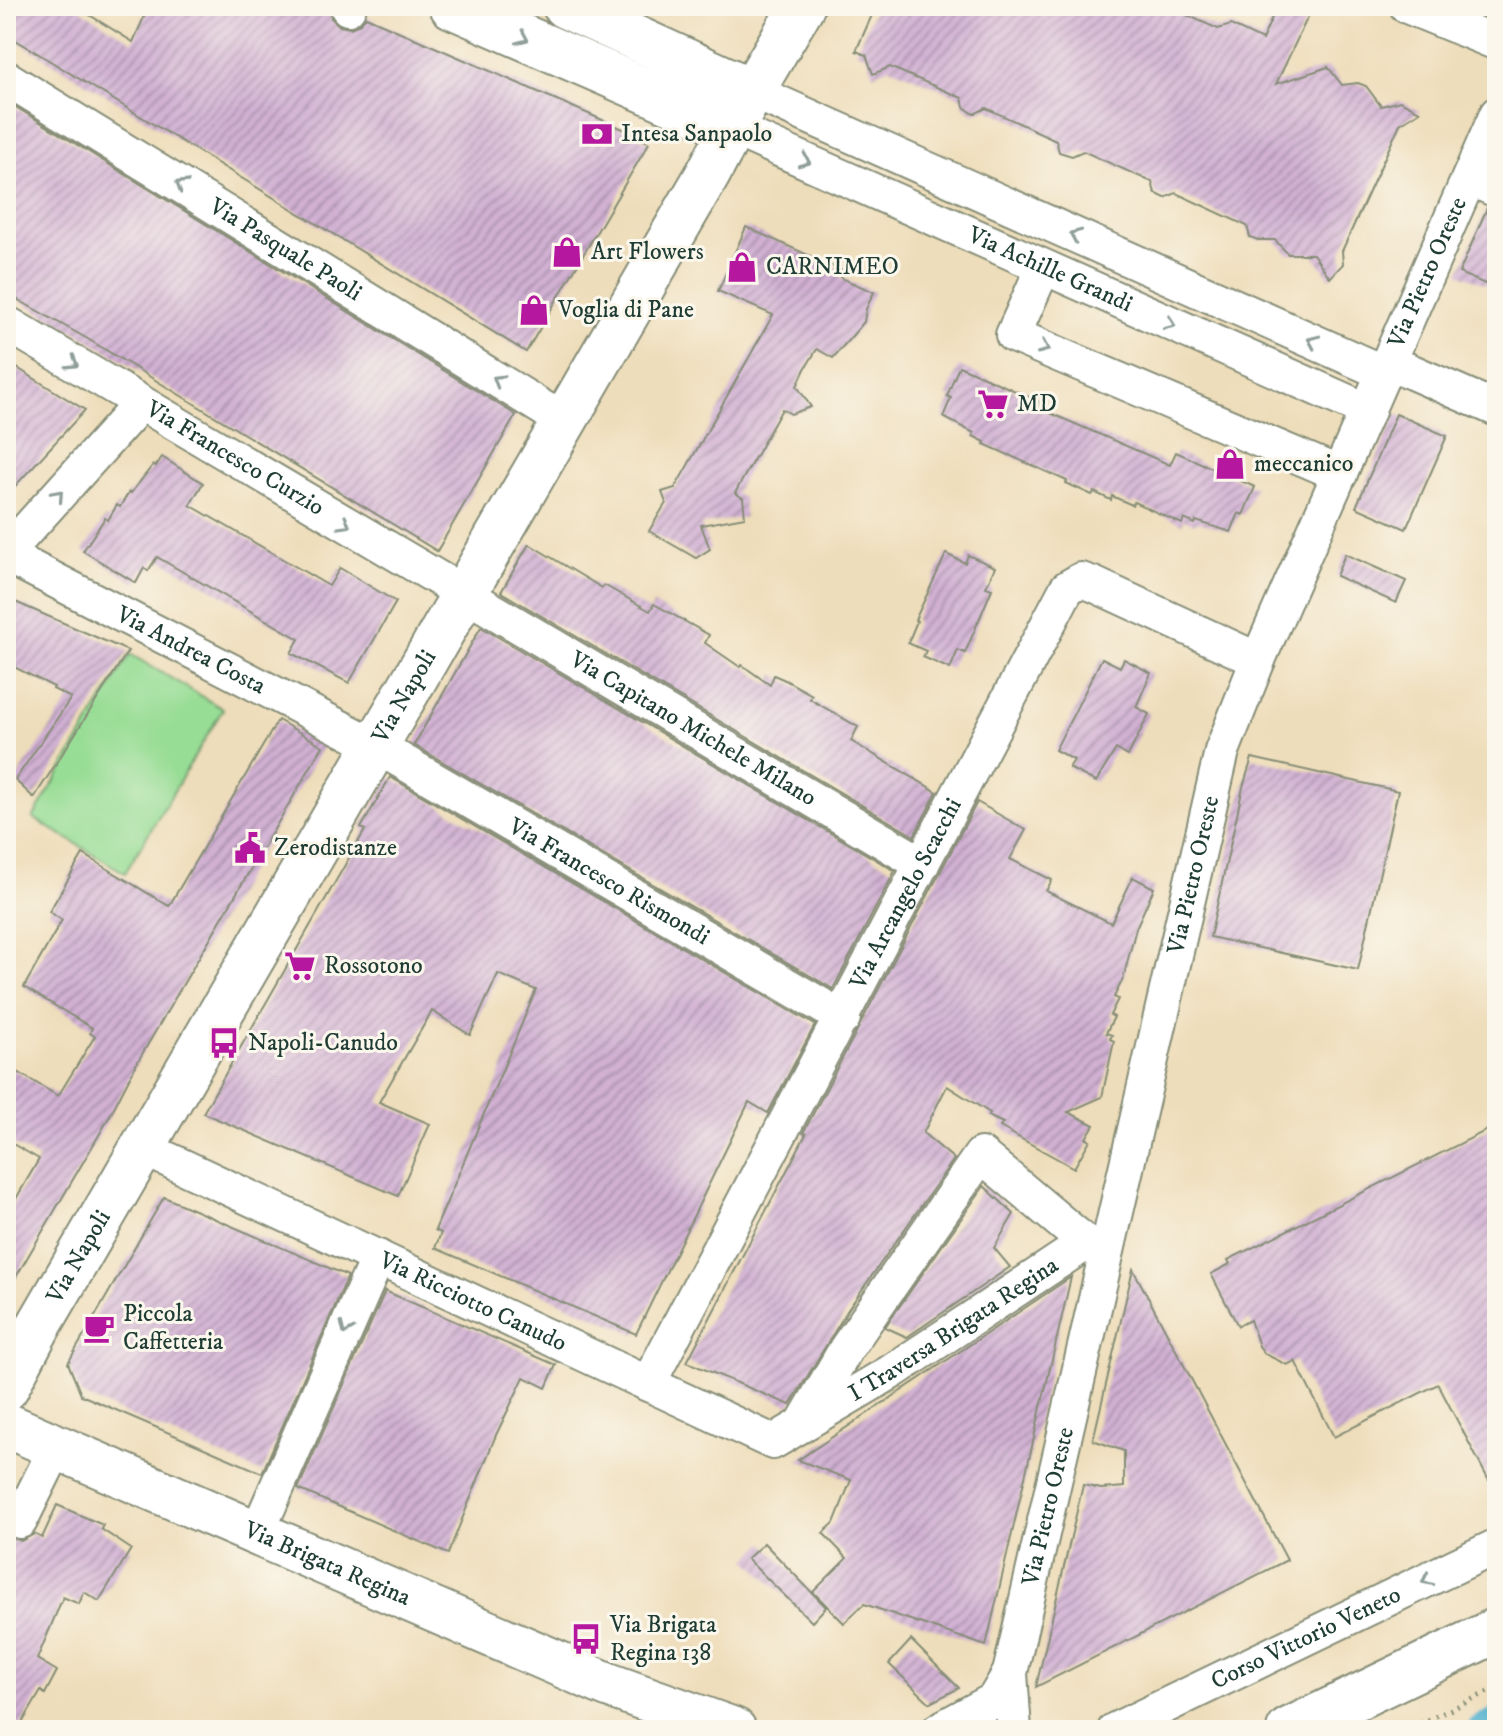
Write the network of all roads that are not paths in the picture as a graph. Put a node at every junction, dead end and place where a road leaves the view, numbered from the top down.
1 (452, 6) edge
2 (565, 6) edge
3 (802, 6) edge
4 (1407, 6) edge
5 (1497, 43) edge
6 (650, 45) junction
7 (6, 78) edge
8 (630, 86) junction
9 (743, 110) junction
10 (1497, 114) edge
11 (1483, 184) edge
12 (1043, 268) junction
13 (6, 323) edge
14 (1386, 368) junction
15 (141, 403) junction
16 (1497, 409) edge
17 (1368, 411) junction
18 (564, 421) junction
19 (1340, 474) junction
20 (6, 554) edge
21 (464, 594) junction
22 (1258, 660) junction
23 (376, 746) junction
24 (922, 864) junction
25 (843, 1018) junction
26 (143, 1148) junction
27 (1097, 1245) junction
28 (378, 1257) junction
29 (648, 1384) junction
30 (6, 1388) edge
31 (6, 1425) edge
32 (801, 1427) junction
33 (57, 1446) junction
34 (20, 1521) dead end
35 (257, 1533) junction
36 (1497, 1546) edge
37 (1497, 1630) edge
38 (1010, 1673) junction
39 (662, 1716) edge
40 (734, 1730) edge
41 (939, 1730) edge
42 (1014, 1730) edge
43 (1115, 1730) edge
44 (1289, 1730) edge

1 -> 8 main road
2 - 6 main road
3 - 9 main road, Via Napoli
4 - 5 street
6 - 8 main road
6 - 9 main road
18 -> 7 street, Via Pasquale Paoli
8 - 9 main road
9 -> 12 street, Via Achille Grandi
14 -> 9 street, Via Achille Grandi
9 - 18 main road, Via Napoli
10 - 11 street, Via Pietro Oreste
11 - 14 street, Via Pietro Oreste
12 -> 17 street, Via Achille Grandi
12 -> 19 street
13 -> 15 street, Via Francesco Curzio
14 - 16 street, Via Achille Grandi
14 - 17 street, Via Pietro Oreste
20 -> 15 street
15 -> 21 street, Via Francesco Curzio
17 - 19 street, Via Pietro Oreste
18 - 21 main road, Via Napoli
19 - 22 street, Via Pietro Oreste
20 - 23 street, Via Andrea Costa
21 - 23 main road, Via Napoli
21 - 24 street, Via Capitano Michele Milano
22 - 24 street, Via Arcangelo Scacchi
22 - 27 street, Via Pietro Oreste
23 - 25 street, Via Francesco Rismondi
23 - 26 main road, Via Napoli
24 - 25 street, Via Arcangelo Scacchi
25 - 29 street, Via Arcangelo Scacchi
26 - 28 street, Via Ricciotto Canudo
26 - 30 main road, Via Napoli
27 - 32 street, I Traversa Brigata Regina
27 - 32 street
27 - 38 street, Via Pietro Oreste
28 - 29 street, Via Ricciotto Canudo
28 -> 35 street
29 - 32 street, Via Ricciotto Canudo
31 - 33 main road, Via Brigata Regina
33 - 34 street
33 - 35 main road, Via Brigata Regina
35 - 39 main road, Via Brigata Regina
36 -> 43 street, Corso Vittorio Veneto
37 - 44 main road
38 - 41 street, Via Pietro Oreste
38 - 42 street, Via Pietro Oreste
39 - 40 main road, Via Brigata Regina

